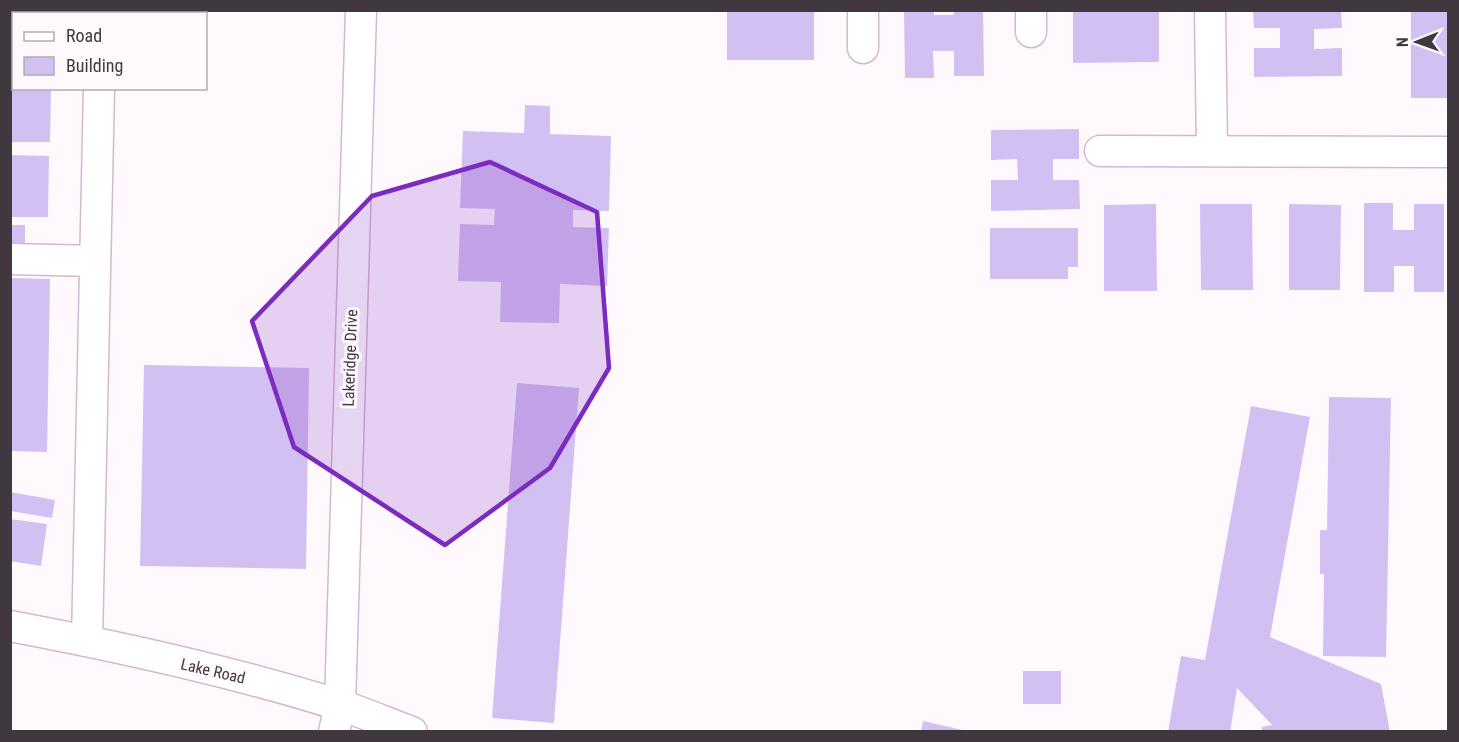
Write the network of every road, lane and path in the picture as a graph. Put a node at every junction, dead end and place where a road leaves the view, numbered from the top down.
1 (361, 10) edge
2 (863, 10) edge
3 (1210, 10) edge
4 (863, 48) dead end
5 (99, 90) edge
6 (1100, 151) dead end
7 (1212, 151) junction
8 (1449, 152) edge
9 (10, 259) edge
10 (95, 261) junction
11 (10, 626) edge
12 (87, 641) junction
13 (337, 718) edge
14 (412, 732) edge

1 - 13 street, Lakeridge Drive
2 - 4 street
3 - 7 street
5 - 10 street
6 - 7 street
7 - 8 street
9 - 10 street
10 - 12 street
11 - 12 street, Lake Road
12 - 13 street, Lake Road
13 - 14 street, Lake Road

